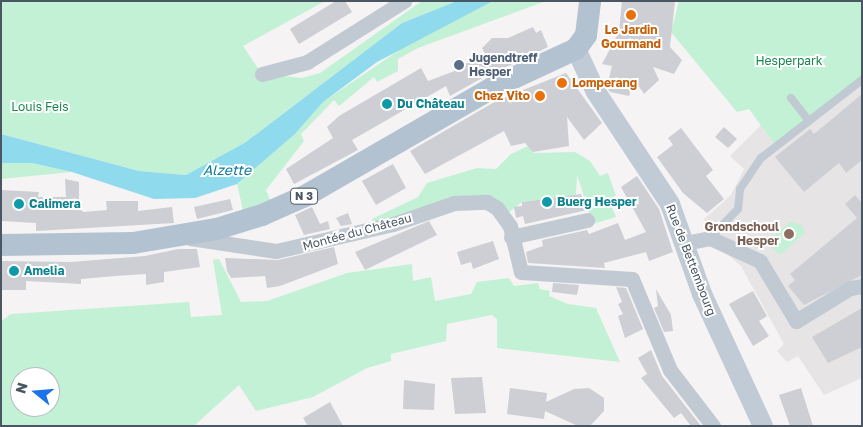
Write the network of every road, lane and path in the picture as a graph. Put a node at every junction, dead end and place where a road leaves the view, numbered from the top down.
1 (404, 1) edge
2 (590, 1) edge
3 (576, 50) junction
4 (262, 74) dead end
5 (862, 80) edge
6 (791, 98) dead end
7 (809, 121) junction
8 (587, 220) dead end
9 (180, 236) junction
10 (511, 237) junction
11 (710, 238) junction
12 (685, 243) junction
13 (1, 245) edge
14 (862, 286) edge
15 (713, 426) edge
16 (763, 426) edge

1 - 4 street
2 - 3 main road
3 - 9 main road, N 3
3 - 12 main road, Rue de Bettembourg
5 - 7 lane
6 - 7 lane
7 - 11 lane
8 - 10 street
9 - 10 street, Montée du Château
9 - 13 main road, N 3
10 - 15 street, Montée du Château
11 - 12 street
11 - 14 street
12 - 16 main road, Rue de Bettembourg

